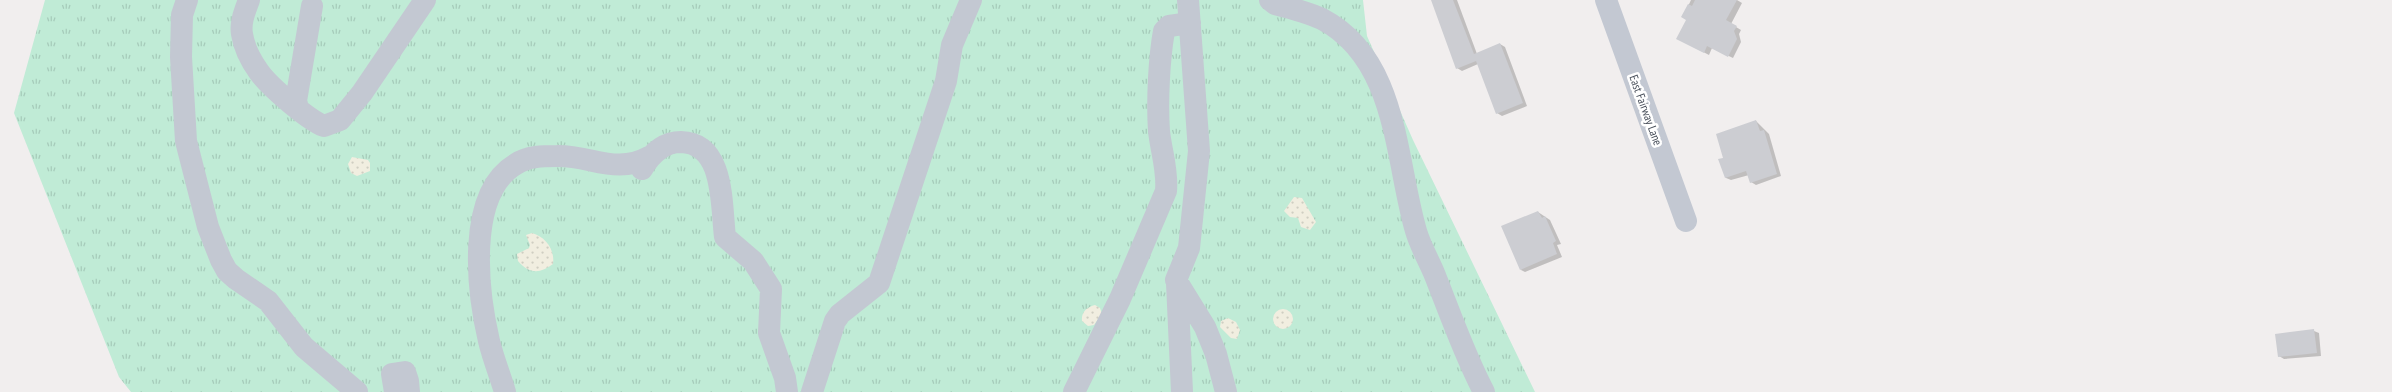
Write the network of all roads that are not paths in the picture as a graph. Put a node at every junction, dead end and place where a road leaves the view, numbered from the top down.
1 (187, 0) edge
2 (249, 0) edge
3 (425, 0) edge
4 (971, 0) edge
5 (1188, 0) edge
6 (1270, 0) edge
7 (1606, 0) edge
8 (312, 6) dead end
9 (1190, 23) junction
10 (293, 98) junction
11 (1686, 221) dead end
12 (1187, 315) junction
13 (357, 392) edge
14 (395, 392) edge
15 (408, 392) edge
16 (505, 392) edge
17 (787, 392) edge
18 (812, 392) edge
19 (1074, 392) edge
20 (1182, 392) edge
21 (1226, 392) edge
22 (1484, 392) edge

1 - 13 street
2 - 10 street
3 - 10 street
4 - 18 street
5 - 9 street
6 - 22 street
7 - 11 street, East Fairway Lane
8 - 10 street
9 - 12 street
9 - 19 street
12 - 20 street
12 - 21 street
14 - 15 street
16 - 17 street

